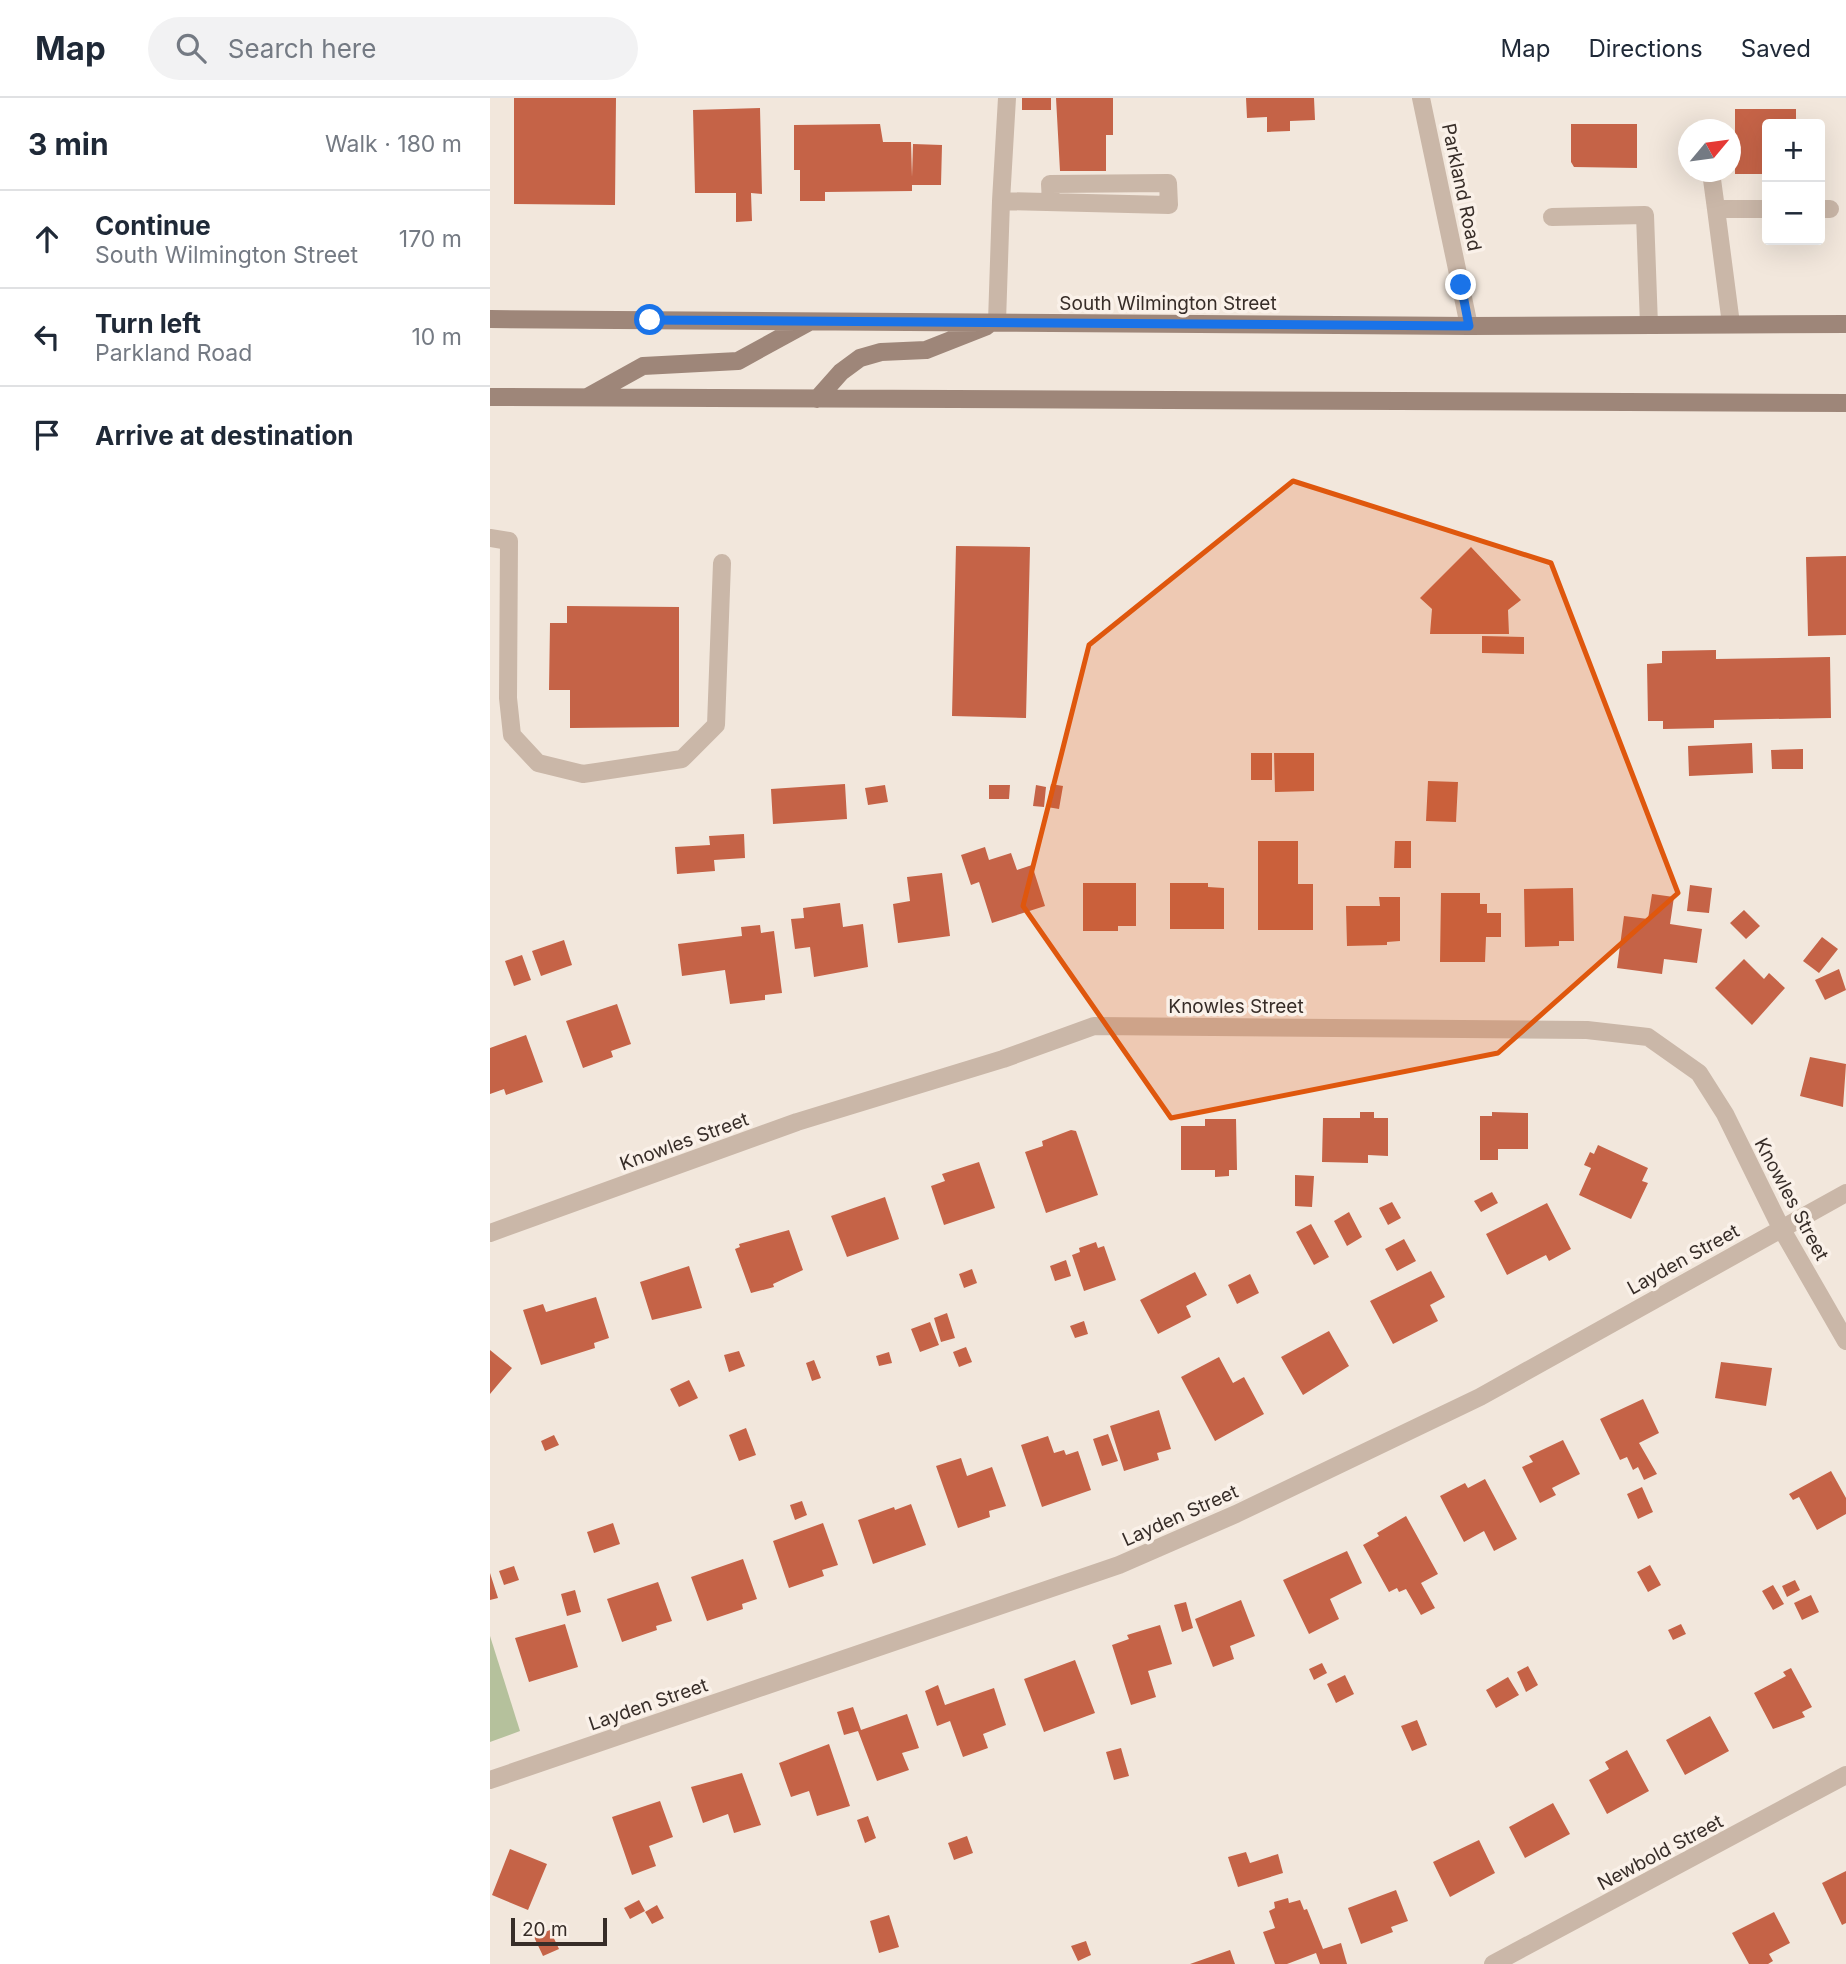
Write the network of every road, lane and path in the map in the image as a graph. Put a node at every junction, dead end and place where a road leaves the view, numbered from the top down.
1 (1007, 98) edge
2 (1421, 98) edge
3 (1712, 182) edge
4 (1002, 201) junction
5 (1051, 202) junction
6 (1716, 209) junction
7 (1762, 209) edge
8 (1552, 217) dead end
9 (490, 319) edge
10 (811, 321) junction
11 (997, 323) junction
12 (1731, 324) junction
13 (1846, 324) edge
14 (1649, 325) junction
15 (1469, 326) junction
16 (490, 397) edge
17 (586, 398) junction
18 (817, 399) junction
19 (1846, 403) edge
20 (490, 538) edge
21 (722, 563) dead end
22 (490, 694) edge
23 (508, 698) junction
24 (1846, 1193) edge
25 (1781, 1228) junction
26 (490, 1233) edge
27 (1846, 1341) edge
28 (1846, 1775) edge
29 (490, 1780) edge
30 (1493, 1964) edge

1 - 4 street
2 - 15 street, Parkland Road
3 - 6 street
4 - 5 street
4 - 11 street
5 - 5 street
6 - 7 street
6 - 12 street
8 - 14 street
9 - 10 main road, South Wilmington Street
10 - 11 main road, South Wilmington Street
10 - 17 main road
11 - 15 main road, South Wilmington Street
11 - 18 main road
12 - 13 main road, South Wilmington Street
12 - 14 main road, South Wilmington Street
14 - 15 main road, South Wilmington Street
16 - 17 main road
17 - 18 main road
18 - 19 main road
20 - 23 street
21 - 23 street
22 - 23 street
24 - 25 street, Layden Street
25 - 26 street, Knowles Street
25 - 27 street, Knowles Street
25 - 29 street, Layden Street
28 - 30 street, Newbold Street

